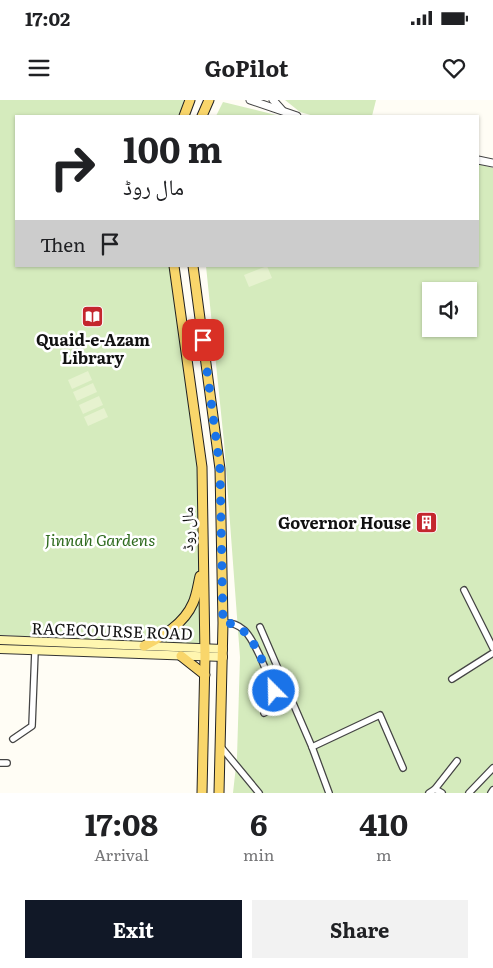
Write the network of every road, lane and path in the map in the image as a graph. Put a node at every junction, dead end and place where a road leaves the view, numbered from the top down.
1 (190, 100) edge
2 (209, 100) edge
3 (250, 100) edge
4 (273, 100) edge
5 (282, 111) junction
6 (184, 115) edge
7 (202, 115) edge
8 (294, 115) edge
9 (479, 160) edge
10 (493, 163) edge
11 (174, 267) edge
12 (193, 267) edge
13 (202, 569) junction
14 (464, 590) dead end
15 (223, 623) junction
16 (260, 627) dead end
17 (0, 640) edge
18 (144, 646) junction
19 (493, 648) edge
20 (0, 649) edge
21 (35, 651) junction
22 (205, 652) junction
23 (223, 653) junction
24 (493, 653) edge
25 (181, 656) junction
26 (205, 675) junction
27 (452, 679) dead end
28 (264, 713) dead end
29 (13, 739) dead end
30 (312, 746) junction
31 (221, 747) junction
32 (457, 761) dead end
33 (0, 763) edge
34 (7, 763) dead end
35 (403, 768) dead end
36 (493, 768) edge
37 (432, 791) edge
38 (202, 793) edge
39 (219, 793) edge
40 (259, 793) edge
41 (329, 793) edge
42 (442, 793) edge
43 (469, 793) edge

1 - 6 main road
2 - 7 main road
3 - 5 street
4 - 5 street
5 - 8 street
9 - 10 street
11 - 13 main road, مال روڈ
12 - 15 main road, مال روڈ
13 - 18 main road
13 - 22 main road, مال روڈ
14 - 19 street
15 - 23 main road, مال روڈ
15 - 28 street
16 - 30 street
17 - 18 main road, RACECOURSE ROAD
18 - 22 main road, RACECOURSE ROAD
20 - 21 main road, RACECOURSE ROAD
21 - 25 main road, RACECOURSE ROAD
21 - 29 street
22 - 23 main road, RACECOURSE ROAD
22 - 25 main road, RACECOURSE ROAD
22 - 26 main road, مال روڈ
23 - 31 main road, مال روڈ
24 - 27 street
25 - 26 main road
26 - 38 main road, مال روڈ
30 - 35 street
30 - 41 street
31 - 39 main road, مال روڈ
31 - 40 street
32 - 37 street
33 - 34 street
36 - 43 street
37 - 42 street

